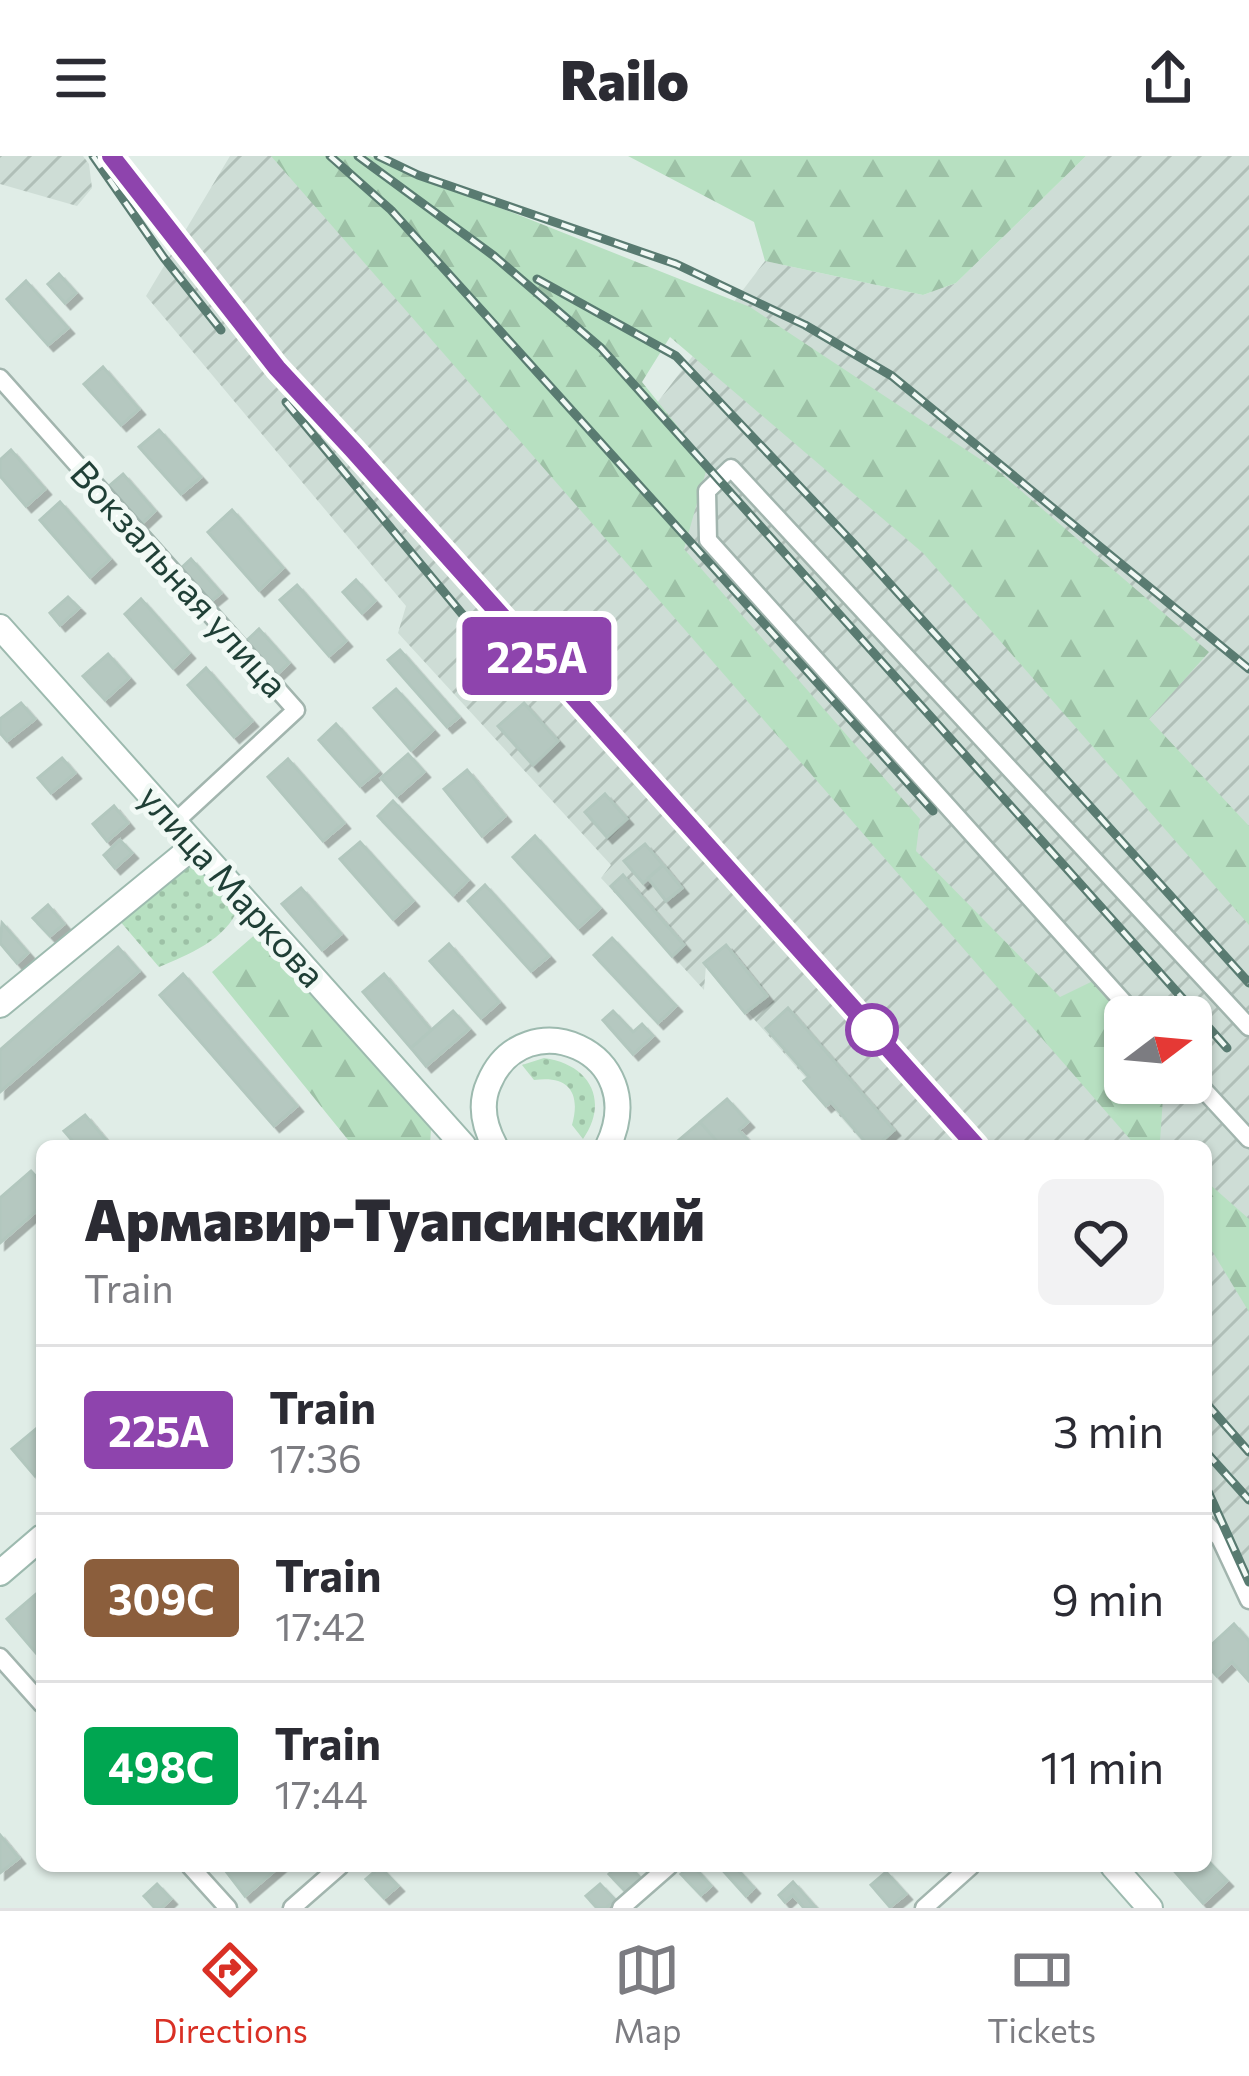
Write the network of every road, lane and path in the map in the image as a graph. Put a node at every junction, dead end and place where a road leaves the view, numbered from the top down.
1 (0, 378) edge
2 (16, 397) junction
3 (0, 414) edge
4 (0, 626) edge
5 (174, 823) junction
6 (194, 846) junction
7 (1118, 996) edge
8 (0, 1005) edge
9 (1249, 1027) edge
10 (1212, 1099) edge
11 (1249, 1112) edge
12 (1244, 1134) edge
13 (459, 1140) edge
14 (492, 1140) edge
15 (611, 1140) edge
16 (1212, 1530) edge
17 (36, 1542) edge
18 (0, 1573) edge
19 (1249, 1600) edge
20 (0, 1658) edge
21 (36, 1697) edge
22 (195, 1872) edge
23 (333, 1872) edge
24 (662, 1872) edge
25 (963, 1872) edge
26 (1118, 1872) edge
27 (228, 1908) edge
28 (292, 1908) edge
29 (621, 1908) edge
30 (923, 1908) edge
31 (1150, 1908) edge

1 - 2 street, Вокзальная улица
2 - 3 street
2 - 5 street, Вокзальная улица
4 - 5 main road, улица Маркова
5 - 6 main road, улица Маркова
6 - 8 main road
6 - 13 main road, улица Маркова
7 - 9 street
10 - 12 street
11 - 12 street
14 - 15 main road
16 - 19 street
17 - 18 main road
20 - 21 street
22 - 27 street
23 - 28 street
24 - 29 street
25 - 30 street
26 - 31 main road

